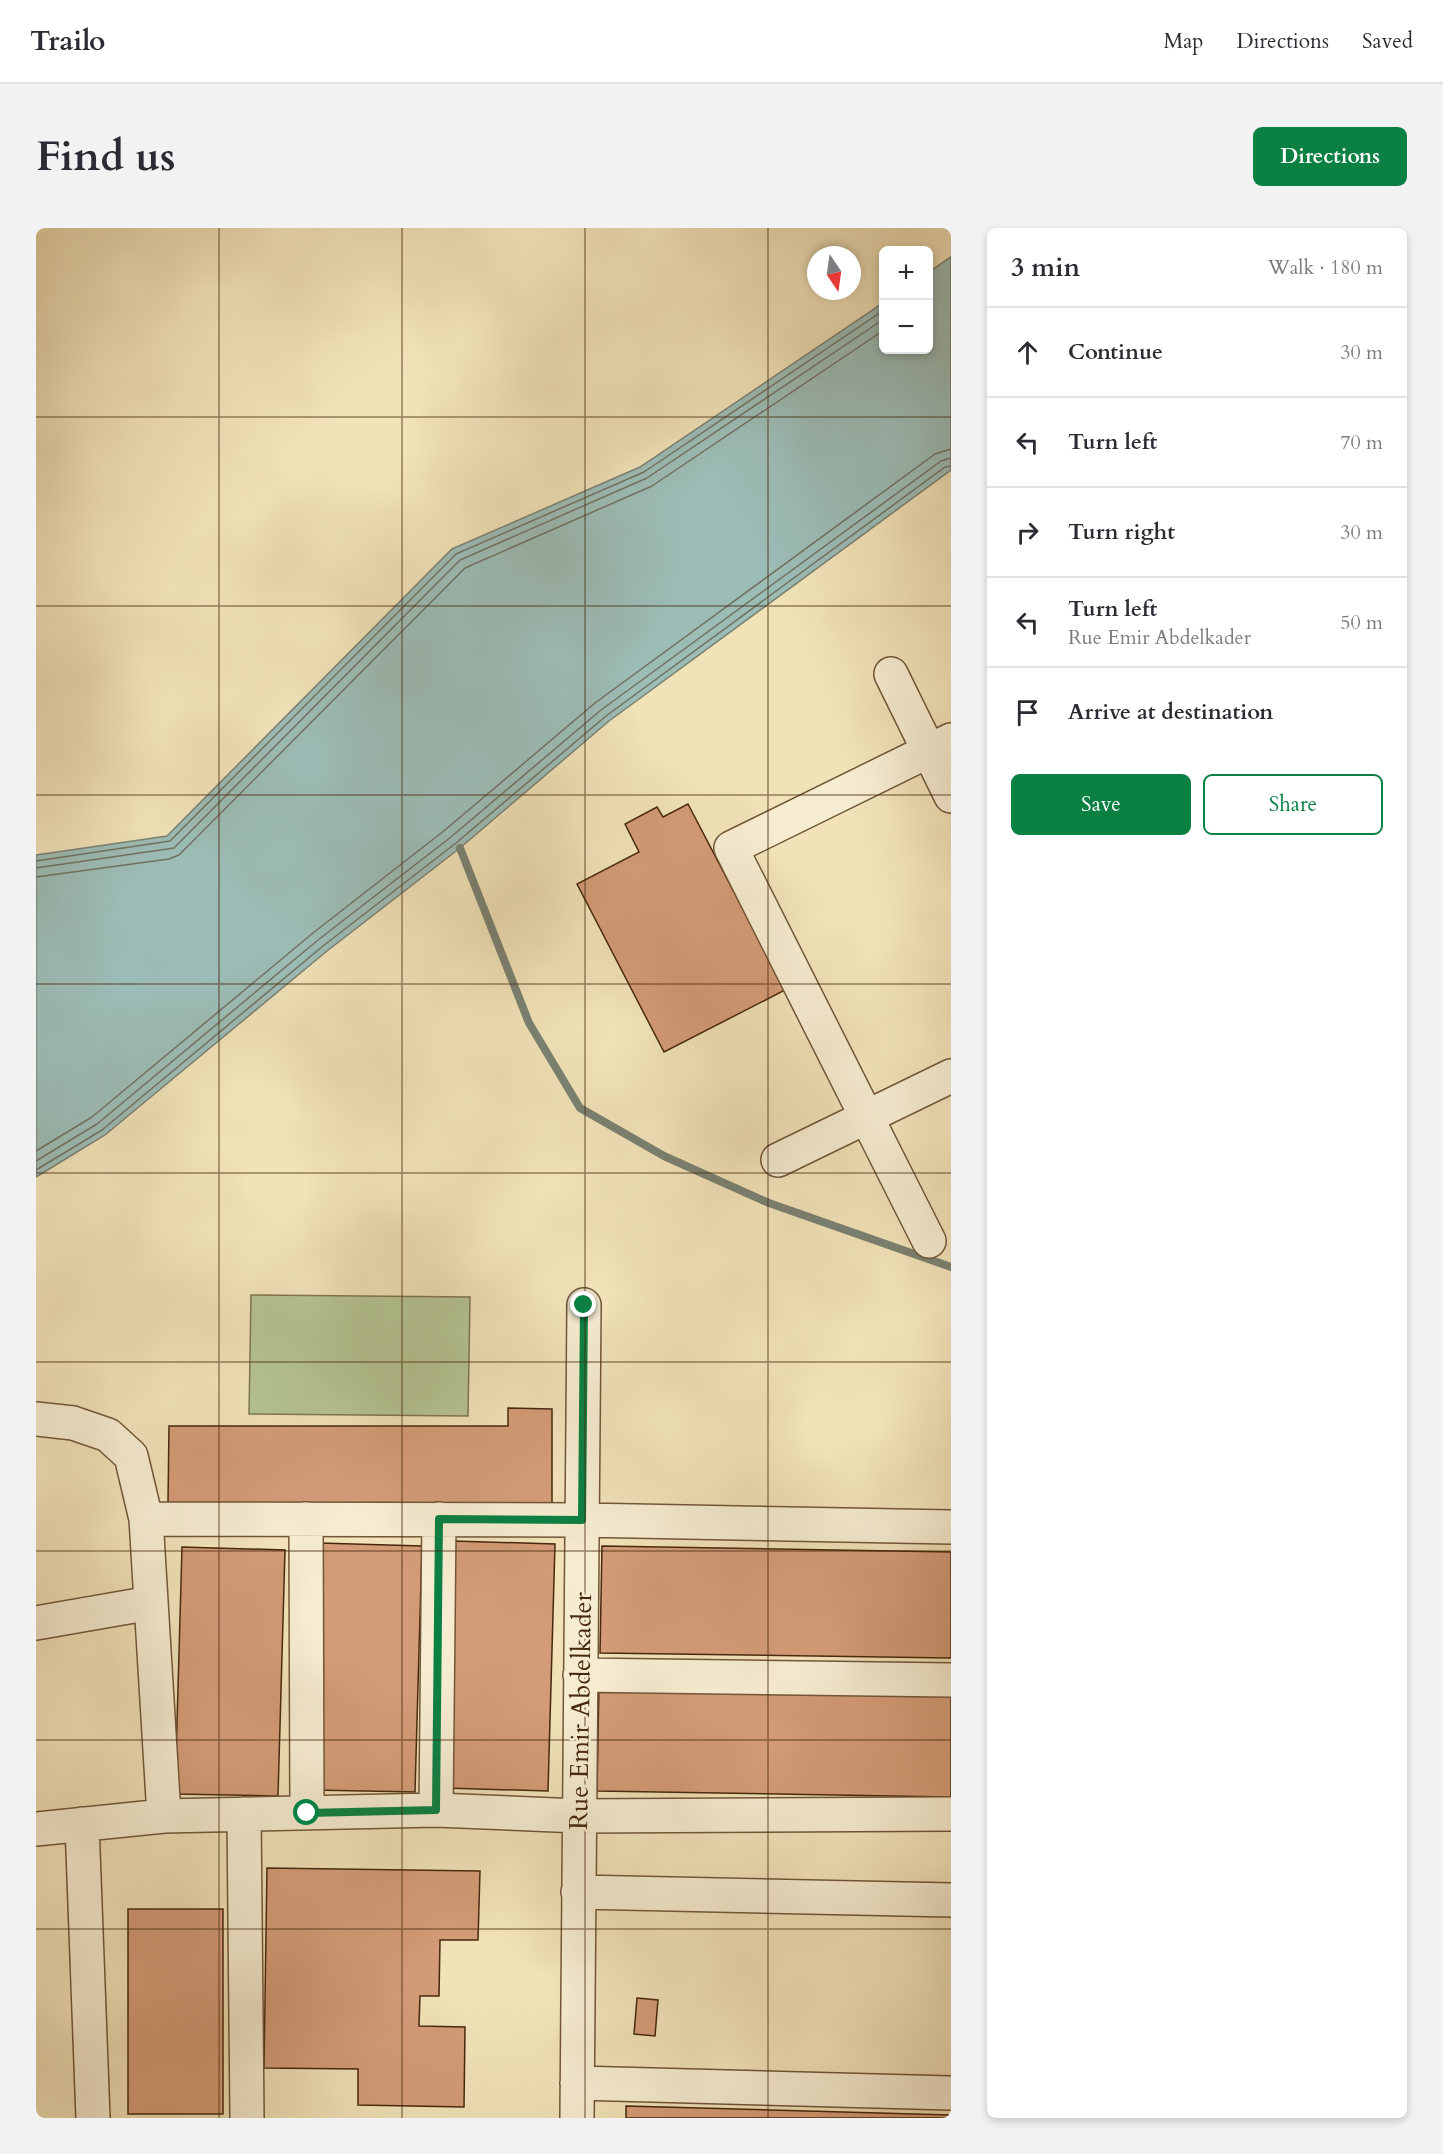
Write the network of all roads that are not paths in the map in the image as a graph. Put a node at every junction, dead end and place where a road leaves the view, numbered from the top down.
1 (891, 674) dead end
2 (940, 746) edge
3 (951, 796) edge
4 (951, 1076) edge
5 (867, 1117) junction
6 (778, 1160) dead end
7 (929, 1241) dead end
8 (584, 1305) dead end
9 (36, 1419) edge
10 (146, 1519) junction
11 (306, 1519) junction
12 (439, 1519) junction
13 (582, 1520) junction
14 (951, 1527) edge
15 (151, 1603) junction
16 (36, 1623) edge
17 (580, 1675) junction
18 (951, 1680) edge
19 (436, 1810) junction
20 (307, 1813) junction
21 (244, 1814) junction
22 (951, 1814) edge
23 (164, 1816) junction
24 (579, 1816) junction
25 (82, 1824) junction
26 (36, 1829) edge
27 (578, 1892) junction
28 (951, 1900) edge
29 (577, 2083) junction
30 (951, 2093) edge
31 (93, 2118) edge
32 (247, 2118) edge
33 (577, 2118) edge

1 - 2 street
2 - 3 street
2 - 5 street
4 - 5 street
5 - 6 street
5 - 7 street
8 - 13 street, Rue Emir Abdelkader
9 - 10 street
10 - 11 street
10 - 15 street
11 - 12 street
11 - 20 street
12 - 13 street
12 - 19 street
13 - 14 street
13 - 17 street, Rue Emir Abdelkader
15 - 16 street
15 - 23 street
17 - 18 street
17 - 24 street, Rue Emir Abdelkader
19 - 20 street
19 - 24 street
20 - 21 street
21 - 23 street
21 - 32 street
22 - 24 street
23 - 25 street
24 - 27 street, Rue Emir Abdelkader
25 - 26 street
25 - 31 street
27 - 28 street
27 - 29 street, Rue Emir Abdelkader
29 - 30 street
29 - 33 street, Rue Emir Abdelkader

